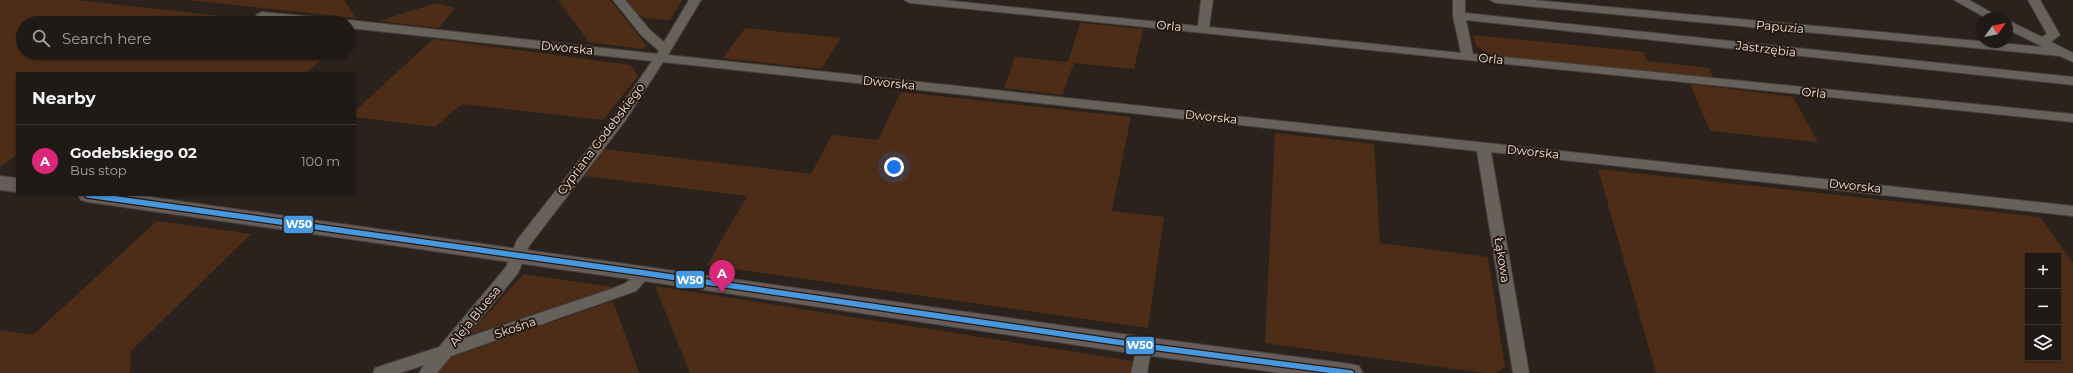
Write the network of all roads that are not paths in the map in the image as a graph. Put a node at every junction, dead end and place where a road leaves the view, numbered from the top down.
1 (619, 0) edge
2 (695, 0) edge
3 (910, 0) edge
4 (1040, 0) edge
5 (1207, 0) edge
6 (1459, 0) edge
7 (1496, 0) edge
8 (1960, 0) edge
9 (2034, 0) edge
10 (1983, 12) edge
11 (1036, 13) junction
12 (262, 15) dead end
13 (271, 16) edge
14 (1459, 16) junction
15 (356, 25) edge
16 (2013, 27) edge
17 (1203, 29) junction
18 (2042, 42) junction
19 (662, 54) junction
20 (1468, 56) junction
21 (2068, 56) edge
22 (2073, 81) edge
23 (2073, 118) edge
24 (1483, 146) junction
25 (0, 183) edge
26 (16, 185) edge
27 (95, 196) edge
28 (2073, 211) edge
29 (517, 255) junction
30 (644, 273) junction
31 (1144, 346) junction
32 (445, 352) junction
33 (381, 373) edge
34 (427, 373) edge
35 (1139, 373) edge
36 (1351, 373) edge
37 (1521, 373) edge

1 - 19 street
2 - 19 street, Cypriana Godebskiego
3 - 11 street, Orla
4 - 11 street
5 - 17 street
6 - 14 street
7 - 21 street, Papuzia
8 - 10 street
9 - 18 street
11 - 17 street, Orla
12 - 13 street
14 - 20 street
14 - 22 street, Jastrzębia
15 - 19 street, Dworska
16 - 18 street
17 - 20 street, Orla
18 - 21 street
19 - 24 street, Dworska
19 - 29 street, Cypriana Godebskiego
20 - 23 street, Orla
24 - 28 street, Dworska
24 - 37 street, Łąkowa
25 - 26 main road
27 - 29 main road
29 - 30 main road
29 - 32 street, Aleja Bluesa
30 - 31 main road
30 - 32 street, Skośna
31 - 35 street
31 - 36 main road
32 - 33 street, Skośna
32 - 34 street, Aleja Bluesa

